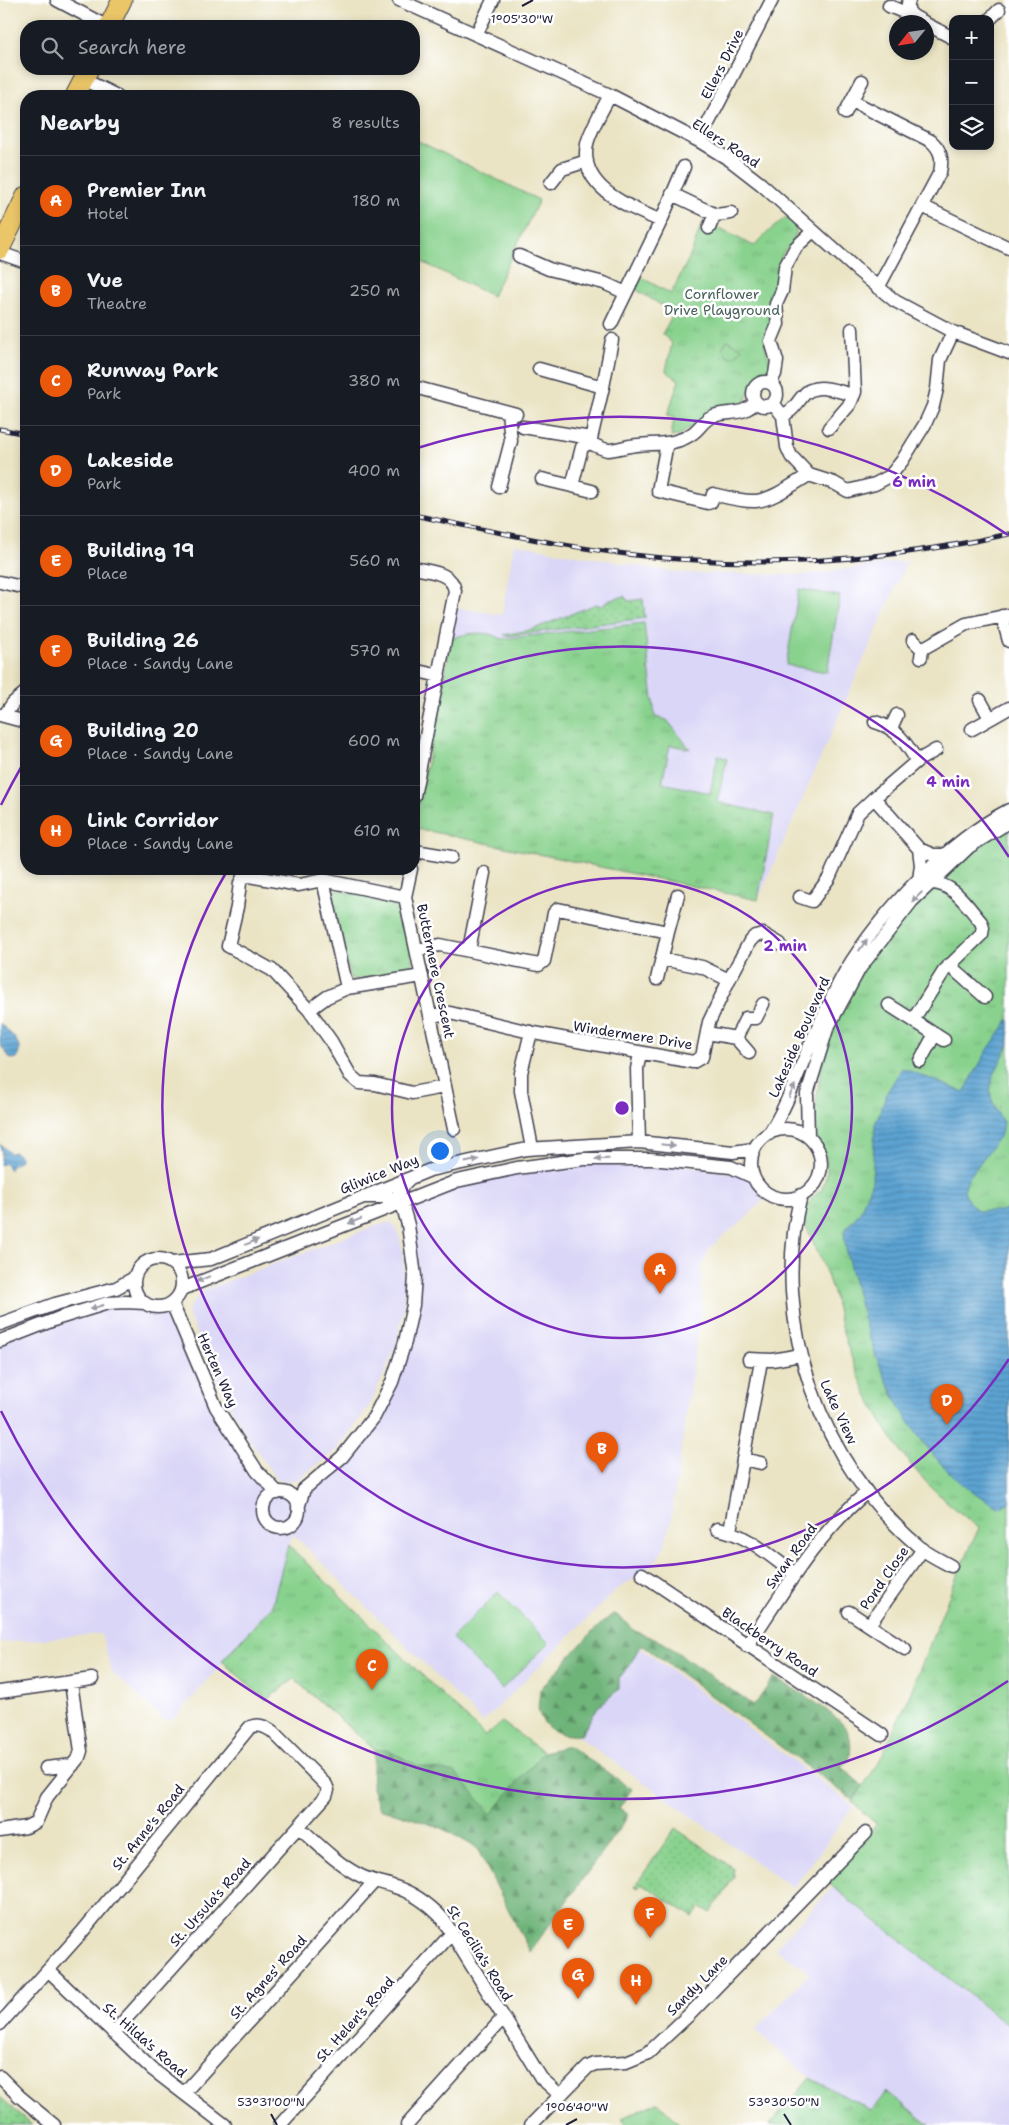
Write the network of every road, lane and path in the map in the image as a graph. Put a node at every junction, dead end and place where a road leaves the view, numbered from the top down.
1 (58, 0) edge
2 (122, 0) edge
3 (399, 0) edge
4 (493, 0) edge
5 (772, 0) edge
6 (908, 5) edge
7 (889, 6) dead end
8 (96, 20) edge
9 (111, 20) edge
10 (934, 28) edge
11 (476, 35) junction
12 (949, 36) edge
13 (86, 75) edge
14 (87, 75) edge
15 (862, 81) dead end
16 (78, 90) edge
17 (109, 90) edge
18 (610, 95) junction
19 (852, 101) junction
20 (845, 113) dead end
21 (699, 141) junction
22 (587, 161) junction
23 (684, 167) dead end
24 (552, 183) dead end
25 (672, 194) junction
26 (922, 206) junction
27 (20, 208) edge
28 (731, 213) dead end
29 (715, 214) junction
30 (661, 221) junction
31 (709, 228) dead end
32 (813, 231) junction
33 (1009, 248) edge
34 (0, 250) edge
35 (0, 253) edge
36 (519, 256) dead end
37 (20, 260) edge
38 (878, 288) junction
39 (626, 293) junction
40 (611, 324) dead end
41 (852, 329) dead end
42 (953, 332) junction
43 (612, 340) dead end
44 (1009, 353) edge
45 (539, 369) dead end
46 (770, 383) junction
47 (603, 387) junction
48 (420, 389) edge
49 (854, 396) junction
50 (756, 402) junction
51 (773, 403) junction
52 (783, 416) junction
53 (523, 427) dead end
54 (829, 428) dead end
55 (590, 440) junction
56 (667, 443) junction
57 (809, 475) junction
58 (542, 479) dead end
59 (499, 486) dead end
60 (572, 486) junction
61 (592, 491) dead end
62 (420, 569) edge
63 (0, 582) edge
64 (20, 587) edge
65 (1006, 615) edge
66 (1009, 641) edge
67 (919, 648) dead end
68 (420, 671) edge
69 (439, 676) junction
70 (20, 697) edge
71 (980, 700) dead end
72 (1009, 708) edge
73 (2, 715) edge
74 (897, 715) dead end
75 (990, 718) junction
76 (20, 720) edge
77 (875, 722) dead end
78 (891, 728) junction
79 (972, 729) dead end
80 (936, 750) dead end
81 (917, 761) junction
82 (420, 765) edge
83 (874, 798) junction
84 (1009, 810) edge
85 (1009, 822) edge
86 (918, 849) junction
87 (420, 852) edge
88 (451, 857) dead end
89 (948, 860) junction
90 (484, 873) dead end
91 (410, 875) edge
92 (323, 880) junction
93 (925, 881) junction
94 (957, 894) junction
95 (678, 895) dead end
96 (405, 897) junction
97 (800, 897) dead end
98 (668, 932) junction
99 (780, 944) dead end
100 (417, 950) junction
101 (469, 950) junction
102 (662, 959) junction
103 (949, 965) junction
104 (422, 976) junction
105 (657, 979) dead end
106 (728, 980) junction
107 (347, 988) junction
108 (988, 1000) dead end
109 (763, 1004) dead end
110 (889, 1005) dead end
111 (309, 1010) junction
112 (430, 1016) junction
113 (912, 1020) junction
114 (532, 1032) junction
115 (707, 1033) junction
116 (736, 1038) junction
117 (640, 1053) junction
118 (749, 1053) dead end
119 (920, 1061) dead end
120 (444, 1087) junction
121 (454, 1129) dead end
122 (769, 1134) junction
123 (808, 1137) junction
124 (639, 1142) junction
125 (532, 1148) junction
126 (754, 1149) junction
127 (753, 1177) junction
128 (411, 1178) junction
129 (801, 1195) junction
130 (360, 1198) junction
131 (782, 1199) junction
132 (400, 1203) junction
133 (793, 1226) junction
134 (172, 1264) junction
135 (134, 1278) junction
136 (182, 1289) junction
137 (145, 1303) junction
138 (172, 1303) junction
139 (0, 1324) edge
140 (0, 1341) edge
141 (801, 1355) junction
142 (743, 1459) junction
143 (761, 1463) dead end
144 (257, 1471) junction
145 (304, 1489) junction
146 (867, 1492) junction
147 (281, 1493) junction
148 (264, 1503) junction
149 (298, 1508) junction
150 (717, 1529) dead end
151 (730, 1531) junction
152 (923, 1549) junction
153 (951, 1566) dead end
154 (642, 1574) dead end
155 (795, 1574) junction
156 (849, 1612) dead end
157 (869, 1625) junction
158 (747, 1646) junction
159 (905, 1649) dead end
160 (92, 1679) dead end
161 (71, 1683) junction
162 (0, 1692) edge
163 (882, 1735) dead end
164 (73, 1765) junction
165 (56, 1784) junction
166 (328, 1790) joint
167 (299, 1827) junction
168 (0, 1831) edge
169 (866, 1833) dead end
170 (374, 1882) junction
171 (452, 1933) junction
172 (49, 1971) junction
173 (503, 2018) junction
174 (0, 2024) edge
175 (113, 2033) junction
176 (0, 2077) edge
177 (184, 2094) junction
178 (559, 2094) junction
179 (54, 2125) edge
180 (225, 2125) edge
181 (280, 2125) edge
182 (407, 2125) edge
183 (531, 2125) edge

1 - 8 street
2 - 9 highway
3 - 11 street, Ellers Road
4 - 11 street
5 - 21 street, Ellers Drive
6 - 7 street
10 - 12 street
11 - 18 street, Ellers Road
13 - 16 highway
14 - 17 street
15 - 19 street
18 - 21 street, Ellers Road
18 - 22 street
19 - 20 street
19 - 26 street
21 - 32 street, Ellers Road
22 - 24 street
22 - 30 street
23 - 25 street
25 - 29 street
25 - 30 street
26 - 33 street
26 - 38 street
27 - 34 highway
28 - 29 street
29 - 31 street
30 - 39 street
32 - 38 street, Ellers Road
32 - 46 street
35 - 37 street
36 - 39 street
38 - 42 street, Ellers Road
39 - 40 street
41 - 49 street
42 - 44 street, Ellers Road
42 - 57 street
43 - 47 street
45 - 47 street
46 - 50 street
46 - 51 street
47 - 55 street
48 - 59 street
49 - 52 street
49 - 54 street
50 - 51 street
50 - 56 street
51 - 52 street
52 - 57 street
53 - 55 street
55 - 56 street
55 - 60 street
56 - 57 street
58 - 60 street
60 - 61 street
62 - 69 street
63 - 64 street
65 - 66 street
65 - 67 street
68 - 69 street
69 - 82 street
70 - 73 street
71 - 75 street
72 - 75 street
73 - 76 street
74 - 78 street
75 - 79 street
77 - 78 street
78 - 81 street
80 - 81 street
81 - 83 street
83 - 86 street
83 - 97 street
84 - 89 street, Lakeside Boulevard
85 - 89 street, Lakeside Boulevard
86 - 89 street
86 - 93 street
87 - 88 street
89 - 93 street, Lakeside Boulevard
89 - 94 street
90 - 101 street
91 - 96 street
92 - 96 street, Buttermere Crescent
92 - 107 street
92 - 111 street, Buttermere Crescent
93 - 94 street
122 -> 93 street, Lakeside Boulevard
93 -> 123 street, Lakeside Boulevard
94 - 103 street
95 - 98 street
96 - 100 street, Buttermere Crescent
98 - 101 street
98 - 102 street
99 - 106 street, Windermere Drive
100 - 101 street
100 - 104 street, Buttermere Crescent
102 - 105 street
102 - 106 street
103 - 108 street
103 - 113 street
104 - 107 street
104 - 112 street, Buttermere Crescent
106 - 115 street, Windermere Drive
107 - 111 street
109 - 116 street
110 - 113 street
111 - 120 street, Buttermere Crescent
112 - 114 street, Windermere Drive
112 - 120 street, Buttermere Crescent
113 - 119 street
114 - 117 street, Windermere Drive
114 - 125 street
115 - 116 street
115 - 117 street, Windermere Drive
116 - 118 street
117 - 124 street
120 - 121 street, Buttermere Crescent
122 - 123 street
122 - 126 street
123 - 129 street
124 - 125 street, Gliwice Way
124 -> 126 street, Gliwice Way
128 -> 125 street, Gliwice Way
126 - 127 street
127 - 131 street
127 -> 132 street
128 - 130 street, Gliwice Way
128 - 132 street
129 - 131 street
129 - 133 street, Lake View
130 - 132 street
134 -> 130 street, Gliwice Way
131 - 133 street, Lake View
132 -> 136 street
132 - 145 street
133 - 141 street, Lake View
134 - 135 street
134 - 136 street
135 - 137 street
135 - 139 street
136 - 138 street
137 - 138 street
137 -> 140 street
138 - 144 street, Herten Way
141 - 142 street
141 - 146 street, Lake View
142 - 143 street
142 - 151 street
144 - 147 street, Herten Way
144 - 148 street, Herten Way
145 - 147 street
145 - 149 street
146 - 152 street, Lake View
146 - 155 street, Swan Road
147 - 148 street
147 - 149 street
148 - 149 street
150 - 151 street
151 - 155 street
152 - 153 street, Lake View
152 - 157 street, Pond Close
154 - 158 street, Blackberry Road
155 - 158 street, Swan Road
156 - 157 street, Pond Close
157 - 159 street, Pond Close
158 - 163 street, Blackberry Road
160 - 161 street
161 - 162 street
161 - 164 street
164 - 165 street
164 - 165 street
165 - 168 street
166 - 167 street, St. Ursula's Road
166 - 172 street, St. Anne's Road
167 - 170 street, St Cecilia's Road
167 - 175 street, St. Ursula's Road
169 - 178 street, Sandy Lane
170 - 171 street, St Cecilia's Road
170 - 177 street, St. Agnes' Road
171 - 173 street, St Cecilia's Road
171 - 181 street, St. Helen's Road
172 - 174 street, St. Anne's Road
172 - 175 street, St. Hilda's Road
173 - 178 street, St Cecilia's Road
173 - 182 street
175 - 177 street, St. Hilda's Road
176 - 179 street
177 - 180 street, St. Hilda's Road
178 - 183 street, Sandy Lane

